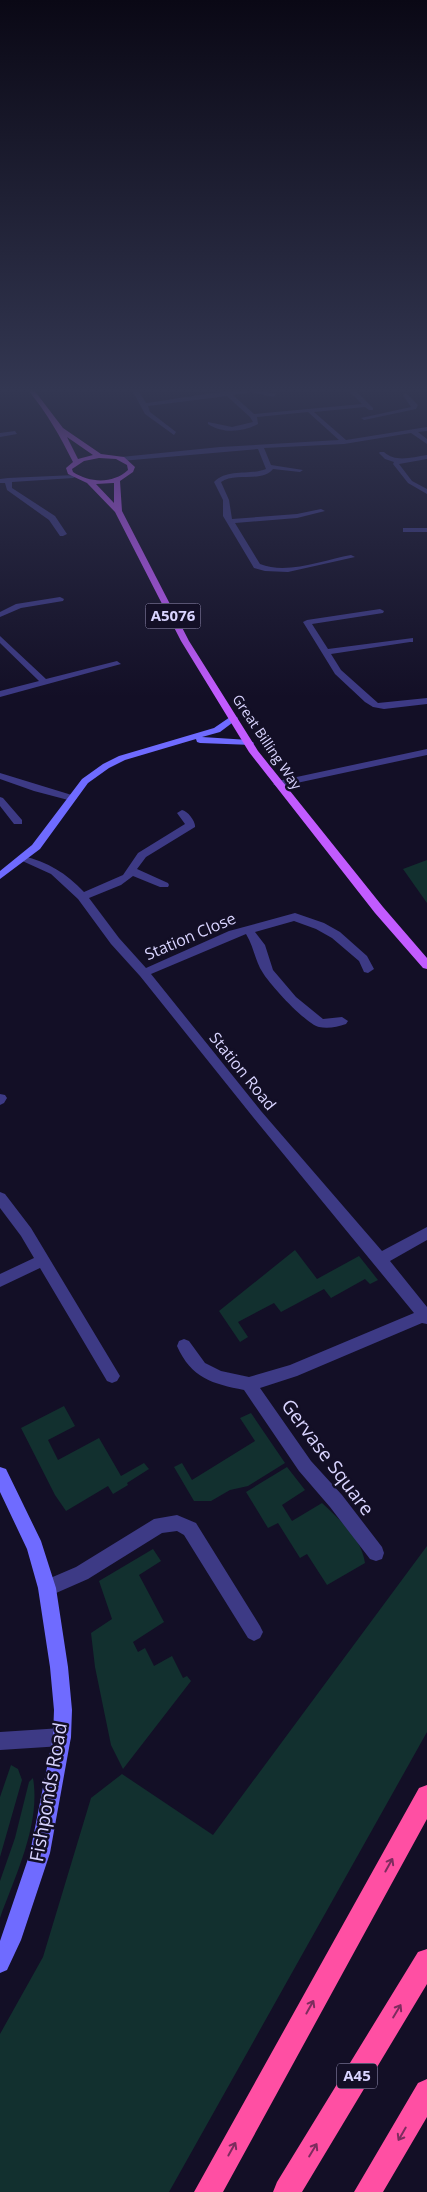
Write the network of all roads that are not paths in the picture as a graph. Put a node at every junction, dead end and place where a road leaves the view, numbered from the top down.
1 (14, 492) edge
2 (100, 492) edge
3 (117, 492) edge
4 (223, 492) edge
5 (118, 511) junction
6 (321, 512) dead end
7 (230, 521) junction
8 (406, 530) dead end
9 (427, 530) edge
10 (63, 534) dead end
11 (351, 557) dead end
12 (60, 599) dead end
13 (380, 611) dead end
14 (0, 615) edge
15 (0, 638) edge
16 (410, 640) dead end
17 (326, 652) junction
18 (117, 664) dead end
19 (44, 682) junction
20 (0, 694) edge
21 (427, 701) edge
22 (233, 718) junction
23 (187, 740) junction
24 (249, 743) junction
25 (427, 752) edge
26 (0, 776) edge
27 (278, 784) junction
28 (72, 798) junction
29 (0, 800) edge
30 (182, 813) dead end
31 (18, 822) dead end
32 (191, 825) junction
33 (202, 825) dead end
34 (23, 859) junction
35 (132, 871) junction
36 (0, 876) edge
37 (164, 885) dead end
38 (82, 897) junction
39 (248, 929) junction
40 (427, 965) edge
41 (368, 969) dead end
42 (144, 973) junction
43 (342, 1021) dead end
44 (0, 1198) edge
45 (427, 1233) edge
46 (380, 1259) junction
47 (43, 1260) junction
48 (0, 1281) edge
49 (426, 1316) edge
50 (184, 1346) dead end
51 (112, 1376) dead end
52 (249, 1384) junction
53 (0, 1475) edge
54 (376, 1553) dead end
55 (47, 1588) junction
56 (254, 1632) dead end
57 (62, 1737) junction
58 (0, 1741) edge
59 (427, 1796) edge
60 (427, 1961) edge
61 (0, 1963) edge
62 (427, 2092) edge
63 (208, 2192) edge
64 (287, 2192) edge
65 (368, 2192) edge

1 - 10 street
2 - 5 main road, Great Billing Way / A5076
3 - 5 main road, Great Billing Way / A5076
4 - 7 street
5 - 22 main road, Great Billing Way / A5076
6 - 7 street
7 - 11 street
8 - 9 street
12 - 14 street
13 - 17 street
15 - 19 street
16 - 17 street
17 - 21 street
18 - 19 street
19 - 20 street
22 - 23 street
22 - 24 main road, Great Billing Way / A5076
23 - 24 street
23 - 28 street
24 - 27 main road, Great Billing Way / A5076
25 - 27 street
26 - 28 street
27 - 40 main road, Great Billing Way / A5076
28 - 34 street
29 - 31 street
30 - 32 street
32 - 33 street
32 - 35 street
34 - 36 street
34 - 38 street, Station Road
35 - 37 street
35 - 38 street
38 - 42 street, Station Road
39 - 41 street, Station Close
39 - 42 street, Station Close
39 - 43 street, Station Close
42 - 46 street, Station Road
44 - 47 street
45 - 46 street
46 - 49 street, Station Road
47 - 48 street
47 - 51 street
49 - 52 street, Gervase Square
50 - 52 street, Gervase Square
52 - 54 street, Gervase Square
53 - 55 street, Fishponds Road
55 - 56 street
55 - 57 street, Fishponds Road
57 - 58 street
57 - 61 street, Fishponds Road
63 -> 59 highway
64 -> 60 highway, A45
62 -> 65 highway

